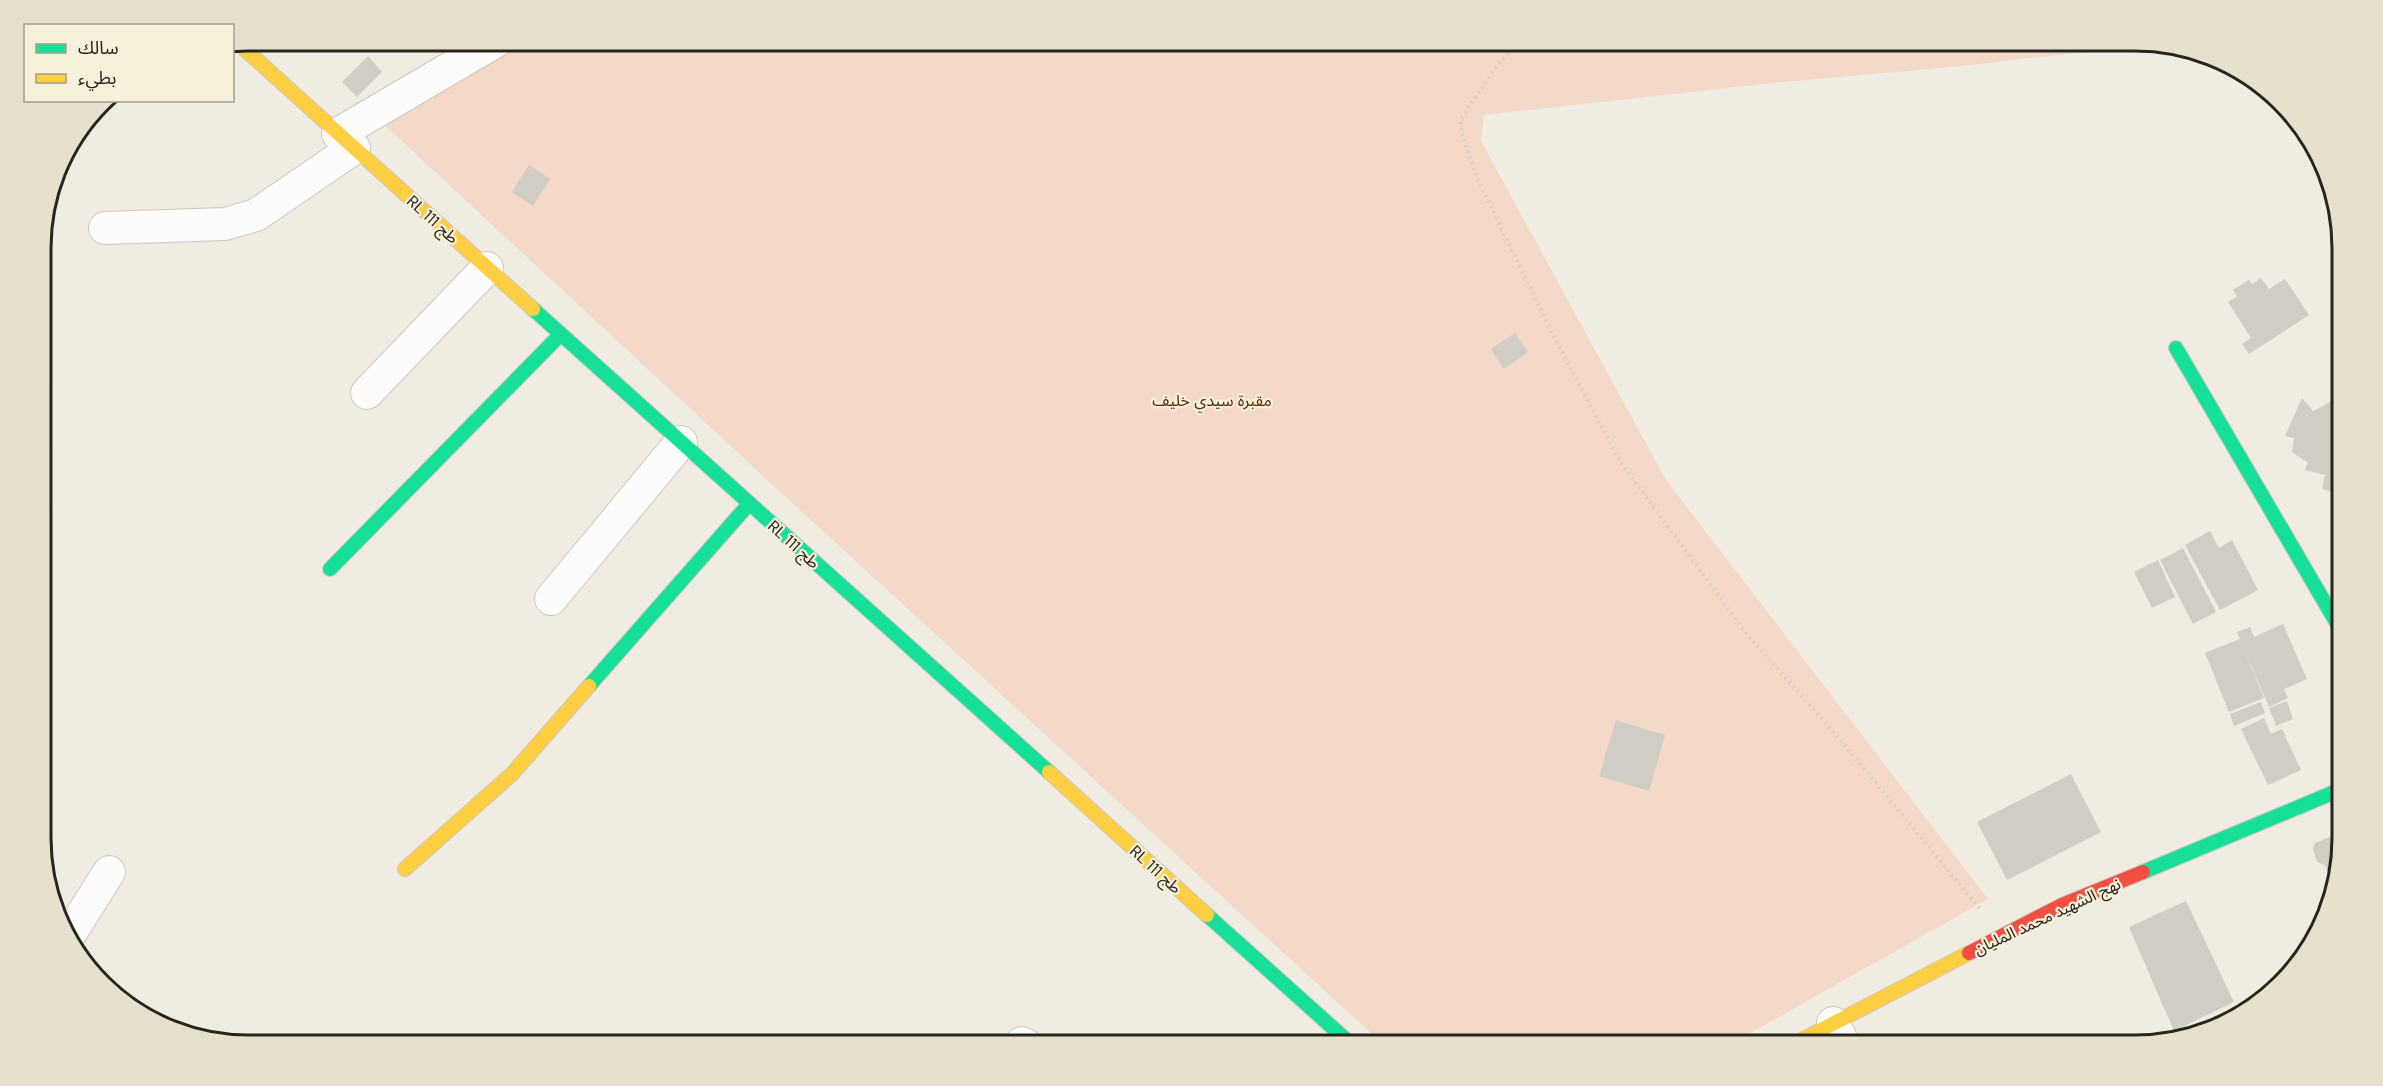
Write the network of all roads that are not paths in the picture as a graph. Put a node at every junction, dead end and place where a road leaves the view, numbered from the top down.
1 (248, 51) edge
2 (481, 51) edge
3 (346, 141) junction
4 (105, 228) dead end
5 (487, 268) junction
6 (561, 334) junction
7 (2176, 348) dead end
8 (367, 393) dead end
9 (681, 442) junction
10 (749, 504) junction
11 (330, 569) dead end
12 (551, 599) dead end
13 (2332, 615) edge
14 (2332, 793) edge
15 (405, 869) dead end
16 (109, 872) dead end
17 (73, 929) edge
18 (1838, 1034) edge
19 (1341, 1035) edge

1 - 3 street, RL طج 111
2 - 3 street
3 - 4 street
3 - 5 street, RL طج 111
5 - 6 street, RL طج 111
5 - 8 street
6 - 9 street, RL طج 111
6 - 11 street
7 - 13 street
9 - 10 street, RL طج 111
9 - 12 street
10 - 15 street
10 - 19 street, RL طج 111
14 - 18 street, نهج الشهيد محمد المليان
16 - 17 street

